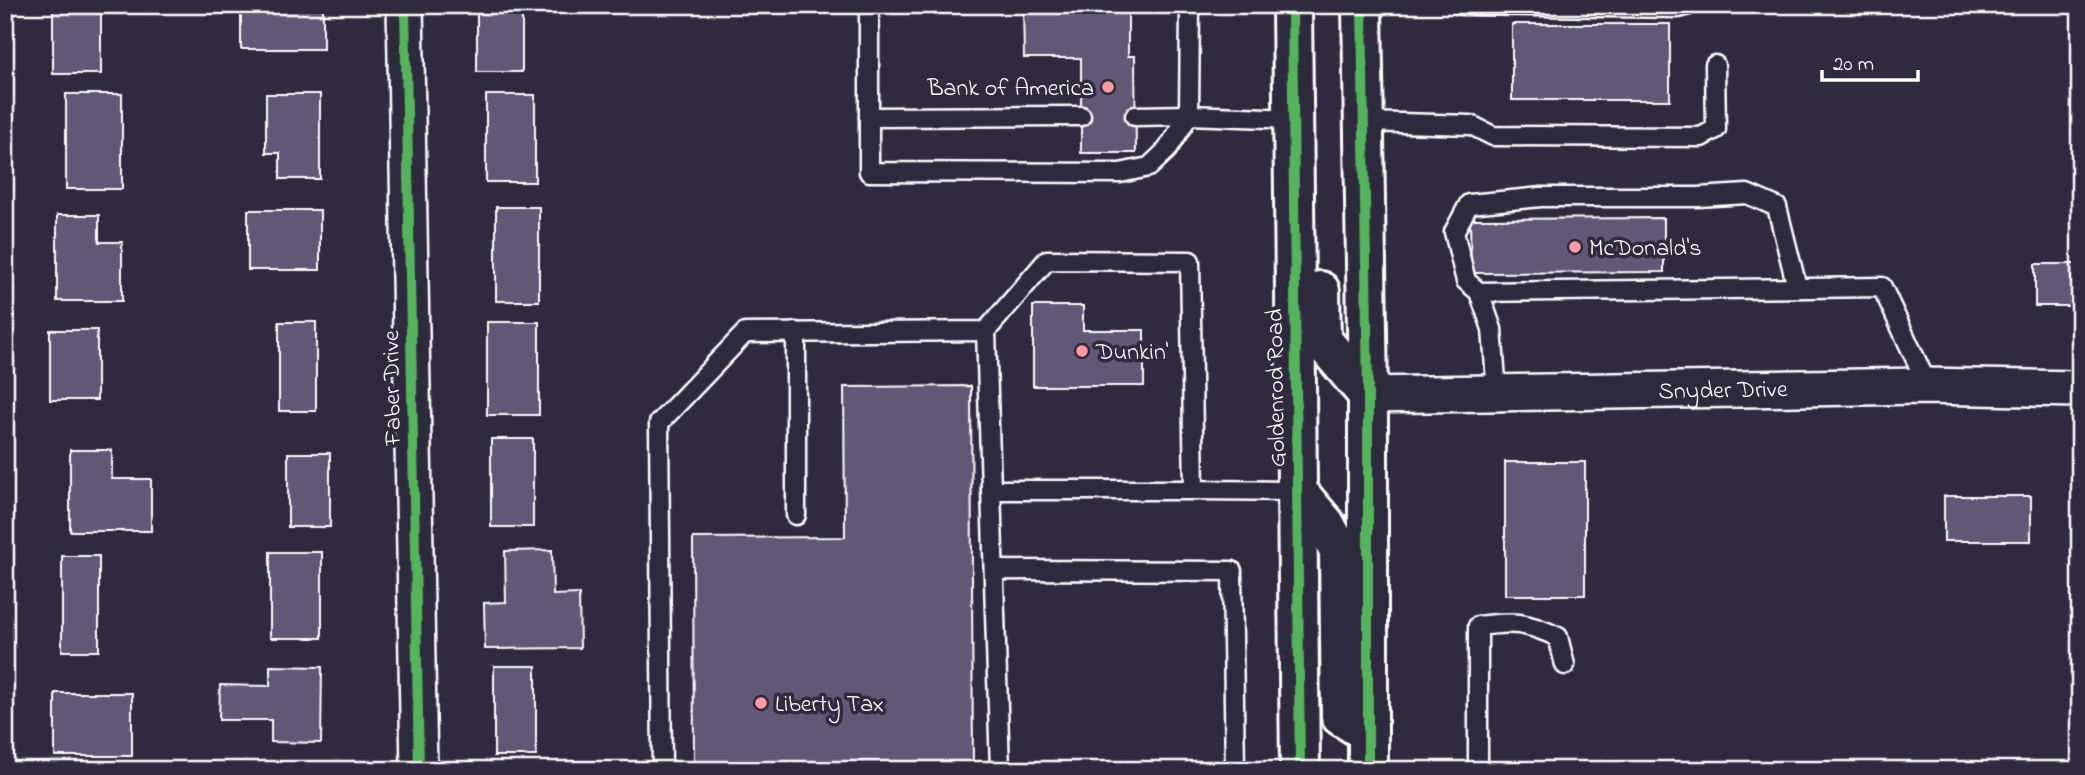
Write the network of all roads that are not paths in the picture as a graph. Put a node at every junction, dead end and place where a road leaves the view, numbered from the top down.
1 (405, 5) edge
2 (869, 5) edge
3 (1190, 5) edge
4 (1292, 5) edge
5 (1363, 5) edge
6 (1461, 5) edge
7 (1689, 5) edge
8 (1715, 65) dead end
9 (1189, 115) junction
10 (1081, 116) dead end
11 (1135, 116) dead end
12 (869, 117) junction
13 (1293, 119) junction
14 (1364, 122) junction
15 (1294, 210) junction
16 (1797, 287) junction
17 (1479, 292) junction
18 (986, 331) junction
19 (796, 332) junction
20 (1928, 386) junction
21 (2080, 389) edge
22 (1497, 393) junction
23 (1368, 395) junction
24 (991, 490) junction
25 (1194, 490) junction
26 (1297, 491) junction
27 (796, 515) dead end
28 (995, 570) junction
29 (1566, 665) dead end
30 (1368, 732) junction
31 (419, 770) edge
32 (662, 770) edge
33 (1000, 770) edge
34 (1234, 770) edge
35 (1300, 770) edge
36 (1368, 770) edge
37 (1478, 770) edge

1 - 31 street, Faber Drive
2 - 12 lane
3 - 9 lane
4 - 13 main road, Goldenrod Road
5 - 14 main road
6 - 7 lane
8 - 14 lane
9 - 11 lane
9 - 12 lane
9 - 13 lane
10 - 12 lane
13 - 15 main road, Goldenrod Road
14 - 23 main road
15 - 23 main road
15 - 26 main road, Goldenrod Road
16 - 17 lane
16 - 17 lane
16 - 20 lane
17 - 22 lane
18 - 19 lane
18 - 24 lane
18 - 25 lane
19 - 27 lane
19 - 32 lane
20 - 21 street, Snyder Drive
20 - 22 street, Snyder Drive
22 - 23 street, Snyder Drive
23 - 30 main road
24 - 25 lane
24 - 28 lane
25 - 26 lane
26 - 30 main road
26 - 35 main road, Goldenrod Road
28 - 33 lane
28 - 34 lane
29 - 37 lane
30 - 36 main road

